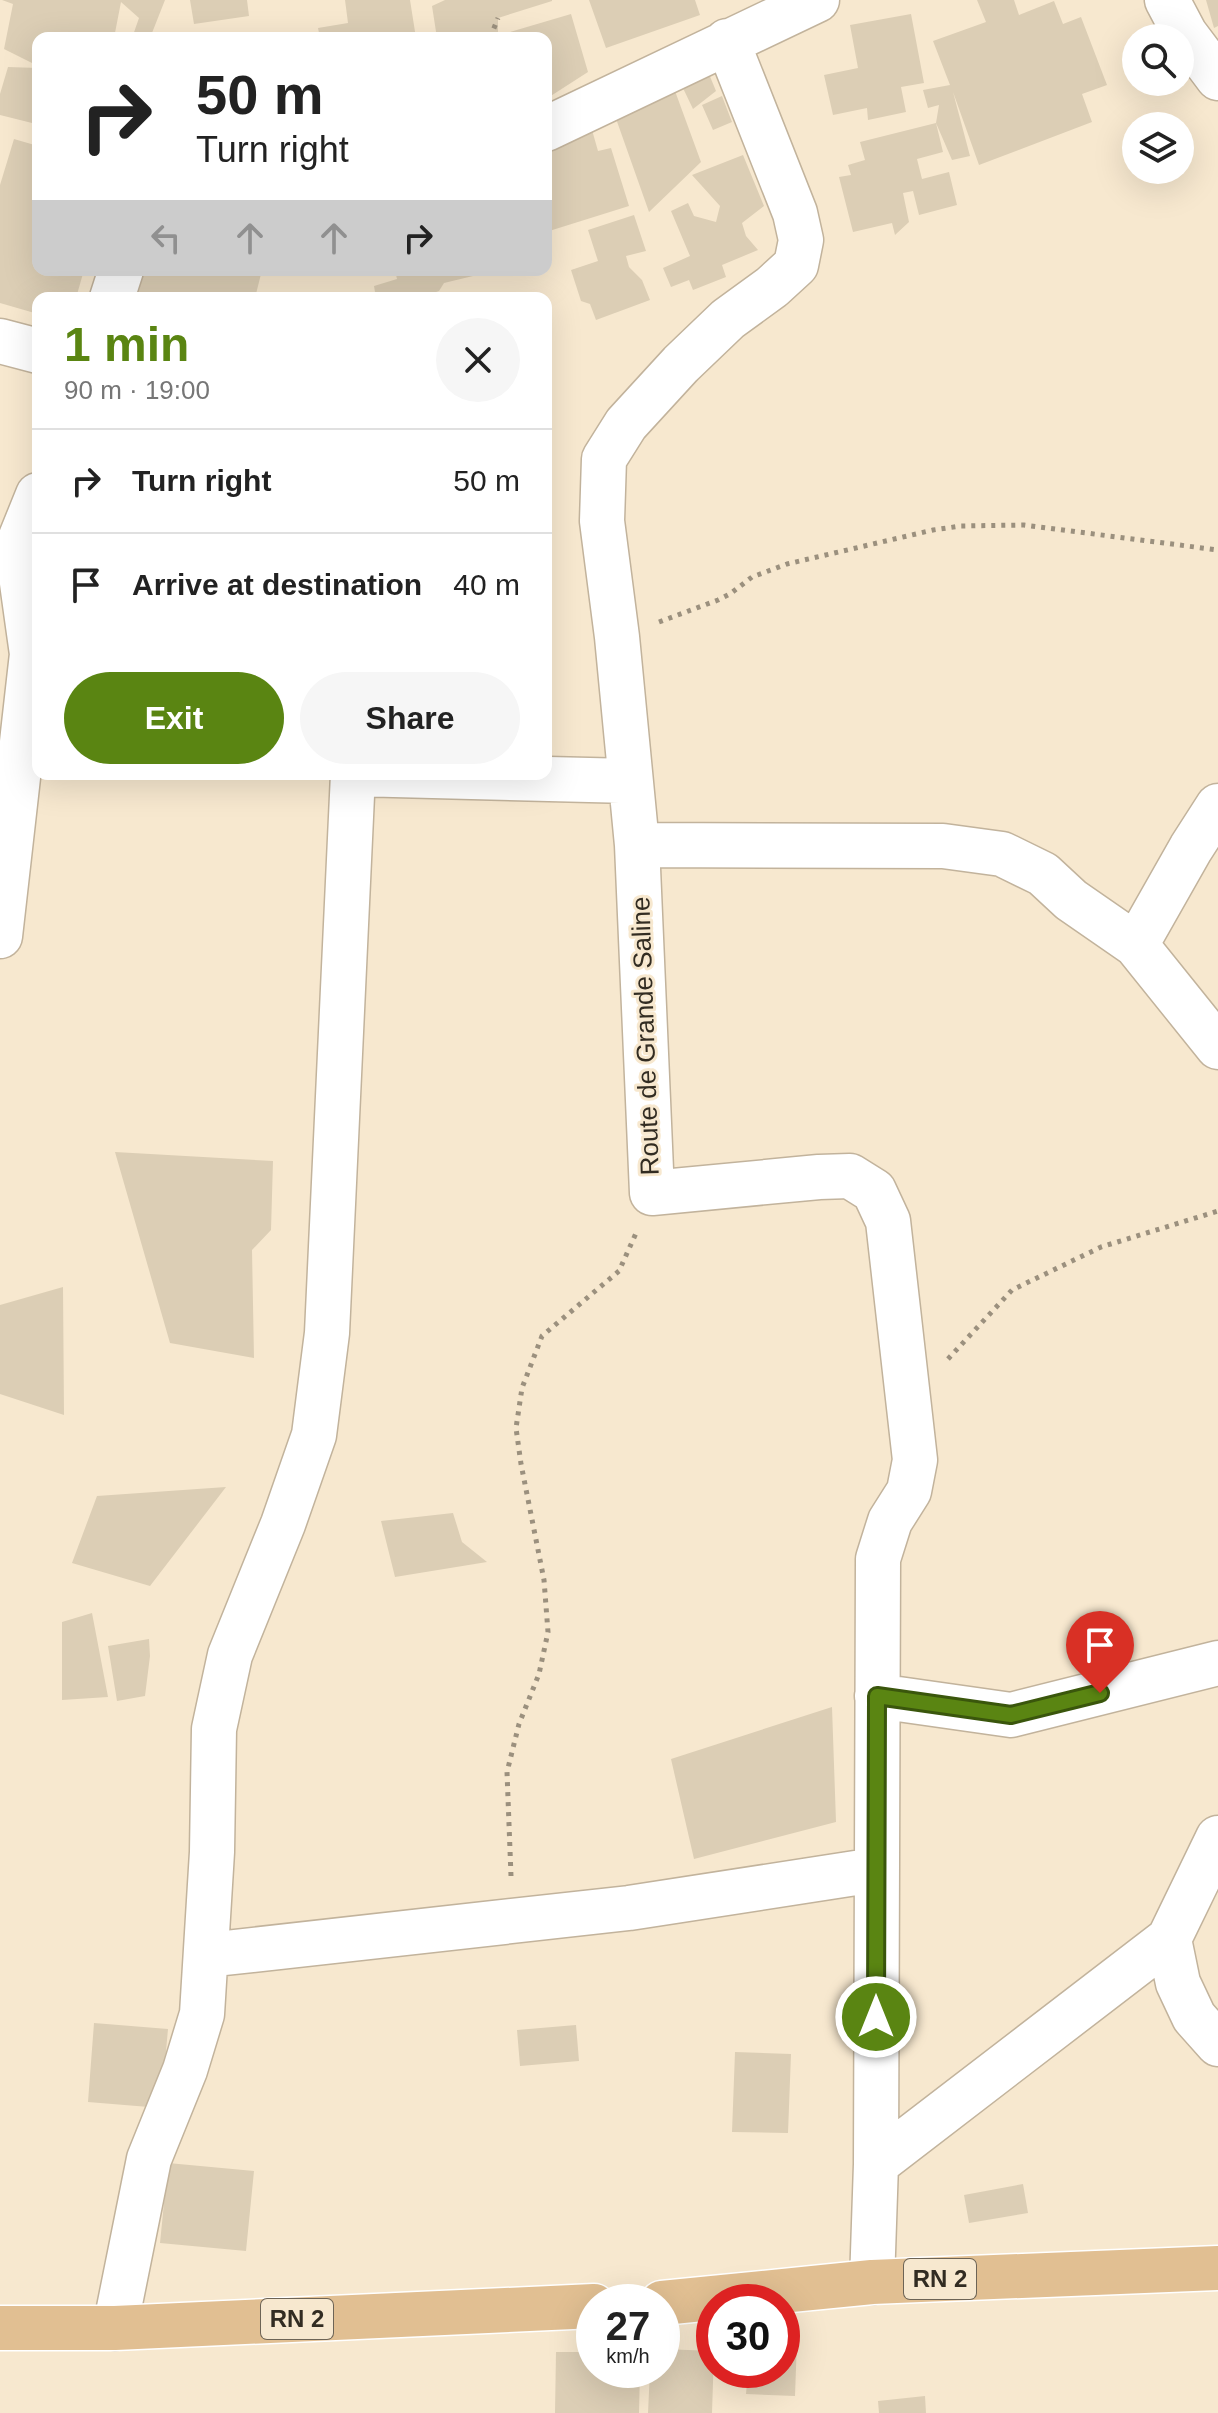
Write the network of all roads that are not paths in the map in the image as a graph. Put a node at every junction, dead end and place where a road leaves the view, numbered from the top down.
1 (817, 0) edge
2 (1167, 0) edge
3 (727, 41) junction
4 (1218, 78) edge
5 (552, 126) edge
6 (0, 341) edge
7 (32, 349) edge
8 (32, 510) edge
9 (32, 654) edge
10 (32, 654) edge
11 (552, 779) edge
12 (354, 780) edge
13 (630, 781) junction
14 (1218, 806) edge
15 (637, 845) junction
16 (0, 936) edge
17 (1136, 945) junction
18 (1218, 1047) edge
19 (1218, 1663) edge
20 (877, 1696) junction
21 (1218, 1838) edge
22 (875, 1870) junction
23 (1169, 1939) junction
24 (207, 1955) junction
25 (1218, 2044) edge
26 (876, 2164) junction
27 (1218, 2268) edge
28 (872, 2282) junction
29 (680, 2301) edge
30 (576, 2307) edge
31 (0, 2328) edge
32 (115, 2328) junction

1 - 3 street
2 - 4 street
3 - 5 street
3 - 13 street, Route de Grande Saline
6 - 7 street
8 - 10 street
9 - 16 street
11 - 13 street
12 - 24 street
13 - 15 street, Route de Grande Saline
14 - 17 street
15 - 17 street
15 - 20 street, Route de Grande Saline
17 - 18 street
19 - 20 street
20 - 22 street, Route de Grande Saline
21 - 23 street
22 - 24 street
22 - 26 street, Route de Grande Saline
23 - 25 street
23 - 26 street
24 - 32 street
26 - 28 street, Route de Grande Saline
27 - 28 main road, RN 2
28 - 29 main road, RN 2
30 - 32 main road, RN 2
31 - 32 main road, RN 2

